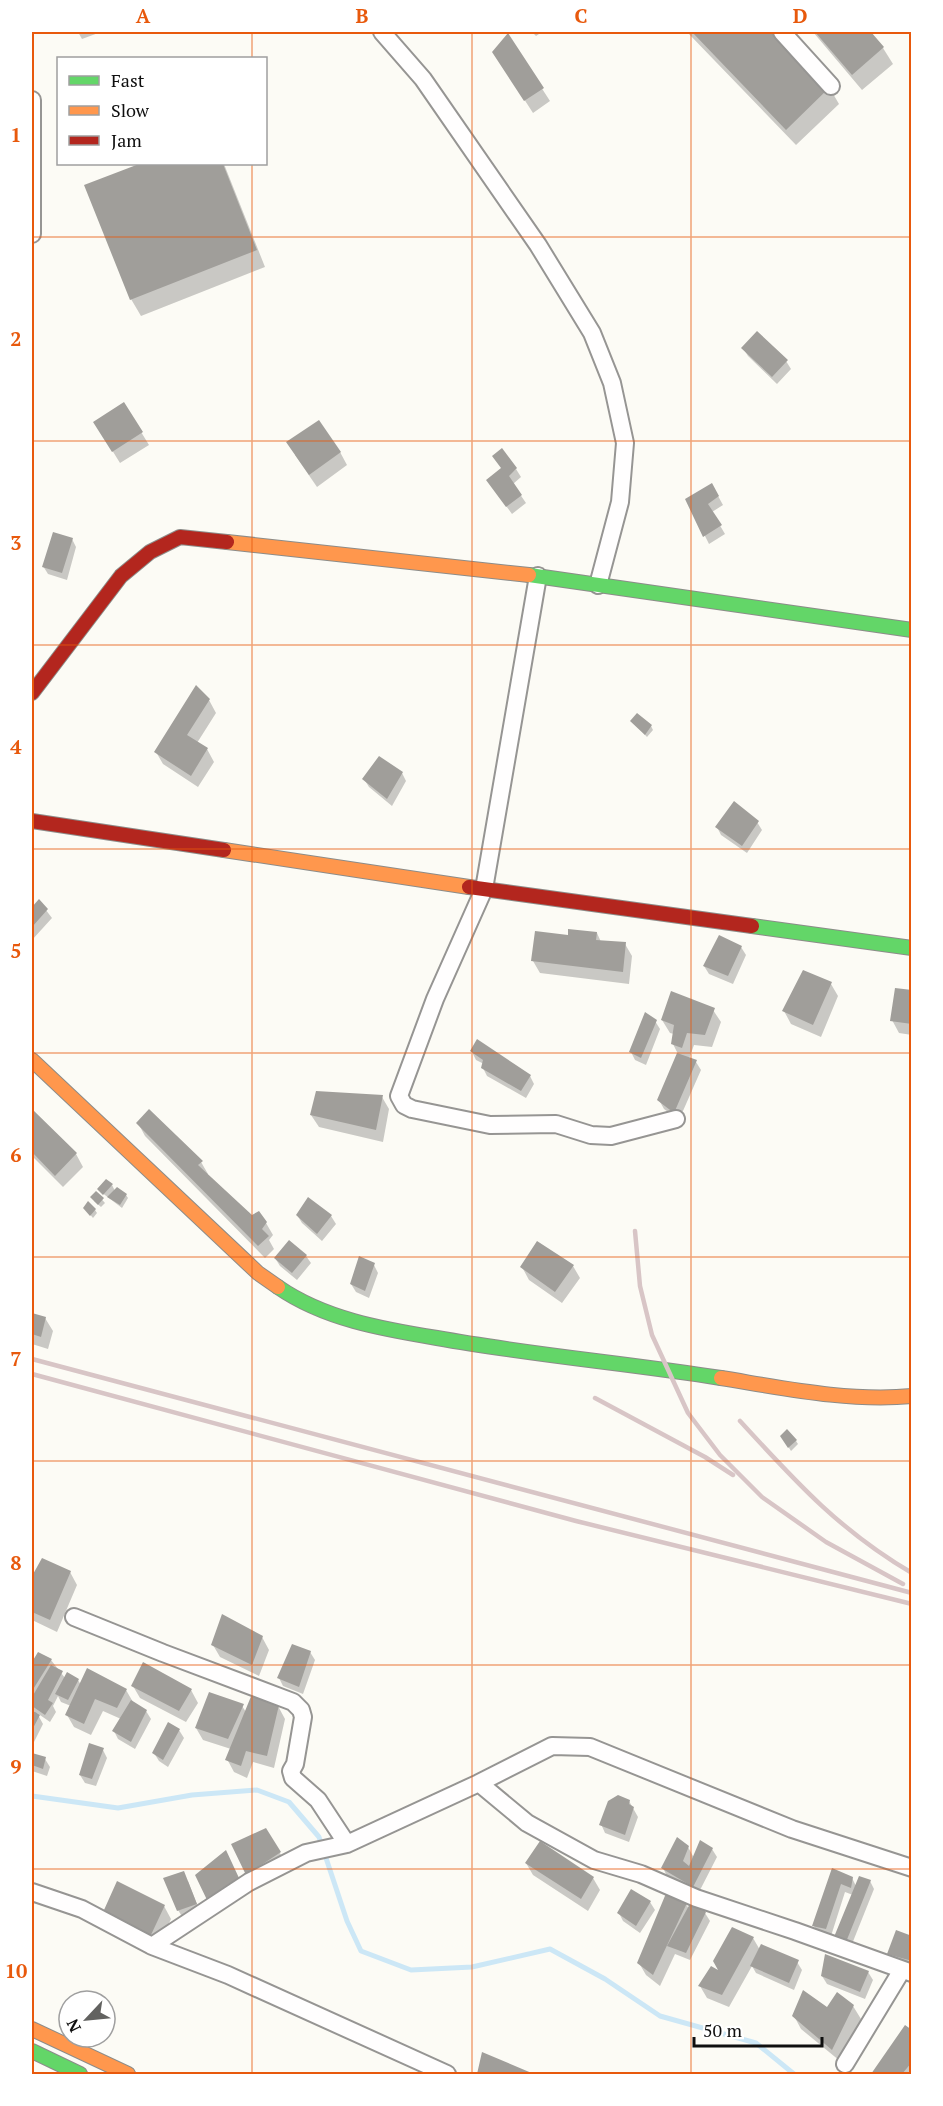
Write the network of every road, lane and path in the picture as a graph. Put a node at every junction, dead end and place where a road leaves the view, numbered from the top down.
1 (381, 32) edge
2 (782, 32) edge
3 (831, 86) dead end
4 (32, 100) edge
5 (32, 234) edge
6 (538, 576) junction
7 (598, 585) junction
8 (912, 630) edge
9 (32, 693) edge
10 (32, 820) edge
11 (484, 889) junction
12 (912, 948) edge
13 (32, 1060) edge
14 (676, 1119) dead end
15 (912, 1396) edge
16 (74, 1617) dead end
17 (478, 1783) junction
18 (342, 1845) junction
19 (912, 1868) edge
20 (32, 1892) edge
21 (152, 1946) junction
22 (907, 1971) edge
23 (32, 2029) edge
24 (32, 2051) edge
25 (845, 2064) dead end
26 (96, 2068) edge
27 (80, 2074) edge
28 (128, 2074) edge
29 (447, 2074) edge

1 - 7 street
2 - 3 street
4 - 5 street
6 - 7 street
6 - 9 street
6 - 11 street
7 - 8 street
10 - 11 street
11 - 12 street
11 - 14 street
13 - 15 street
16 - 18 street
17 - 18 street
17 - 19 street
17 - 22 street
18 - 21 street
20 - 21 street
21 - 29 street
22 - 25 street
23 - 26 street
24 - 27 street
26 - 28 street

